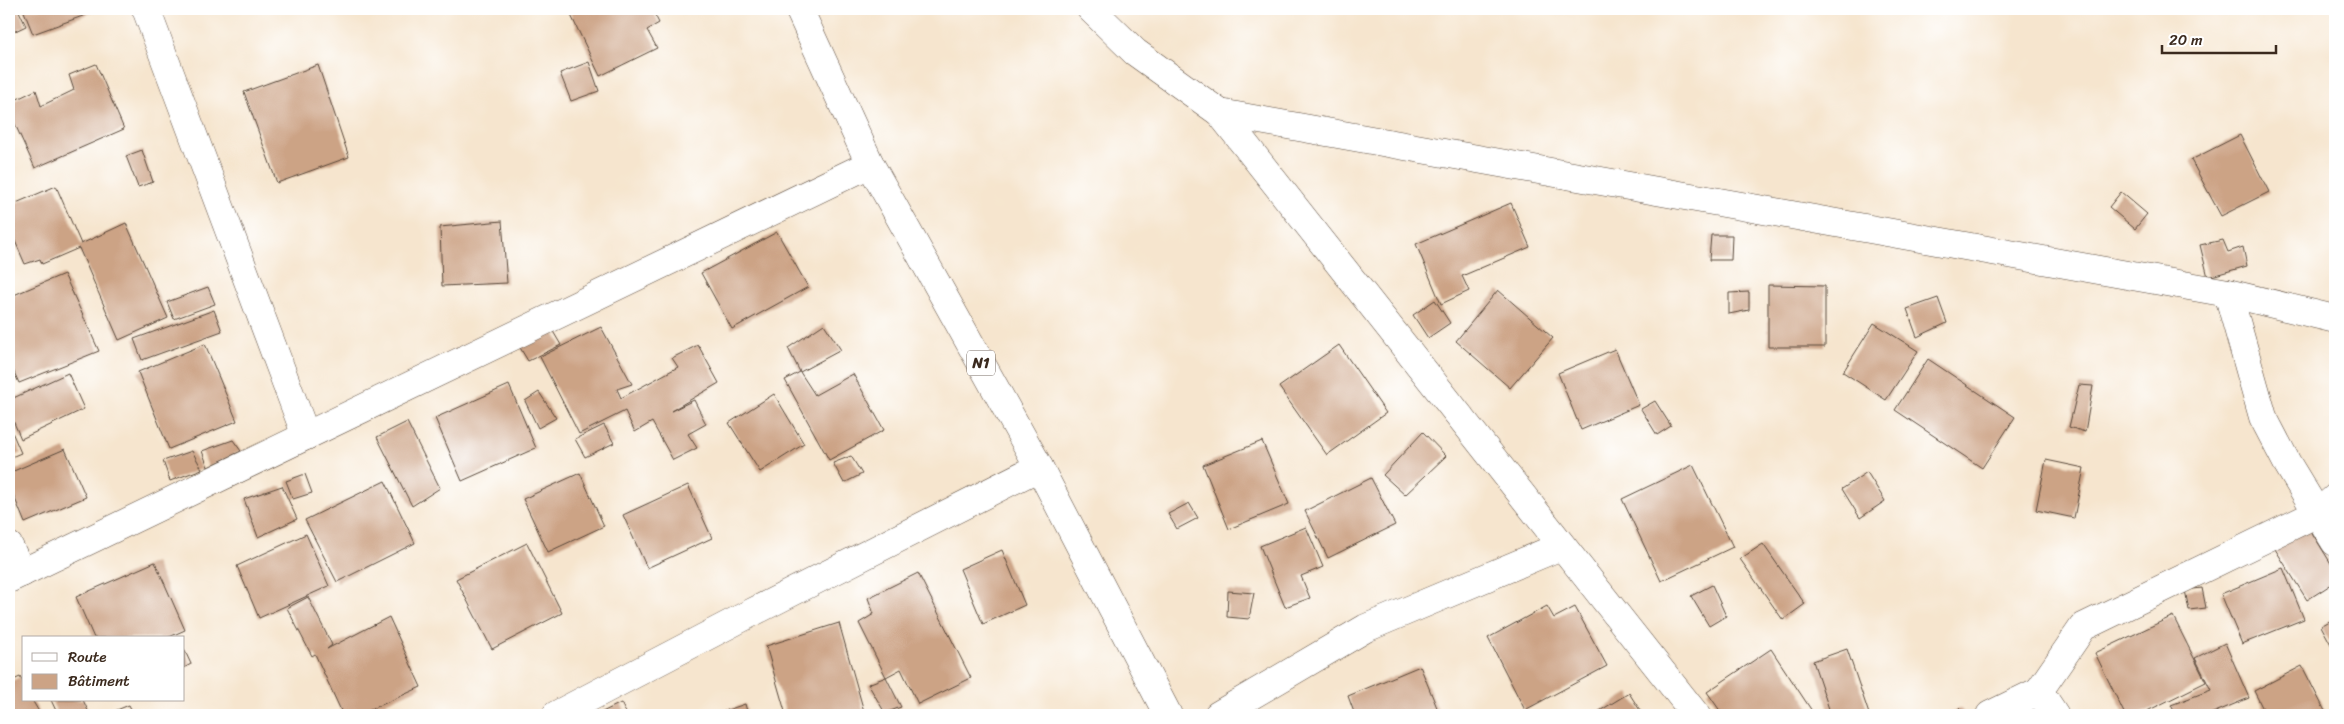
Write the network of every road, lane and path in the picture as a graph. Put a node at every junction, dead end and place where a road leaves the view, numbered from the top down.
1 (146, 9) edge
2 (799, 9) edge
3 (1091, 9) edge
4 (1220, 113) junction
5 (870, 164) junction
6 (2228, 293) junction
7 (2335, 319) edge
8 (306, 436) junction
9 (1039, 467) junction
10 (2327, 506) edge
11 (2335, 542) edge
12 (9, 546) edge
13 (1561, 546) junction
14 (15, 576) edge
15 (2039, 691) junction
16 (556, 715) edge
17 (1168, 715) edge
18 (1218, 715) edge
19 (1696, 715) edge
20 (1990, 715) edge
21 (2055, 715) edge

1 - 8 main road
2 - 5 main road, N1
3 - 4 main road
4 - 6 main road
4 - 13 main road
5 - 8 main road
5 - 9 main road, N1
6 - 7 main road
6 - 10 main road
8 - 14 main road
9 - 16 main road
9 - 17 main road, N1
10 - 11 main road
10 - 15 main road
12 - 14 main road
13 - 18 main road
13 - 19 main road
15 - 20 main road
15 - 21 main road

